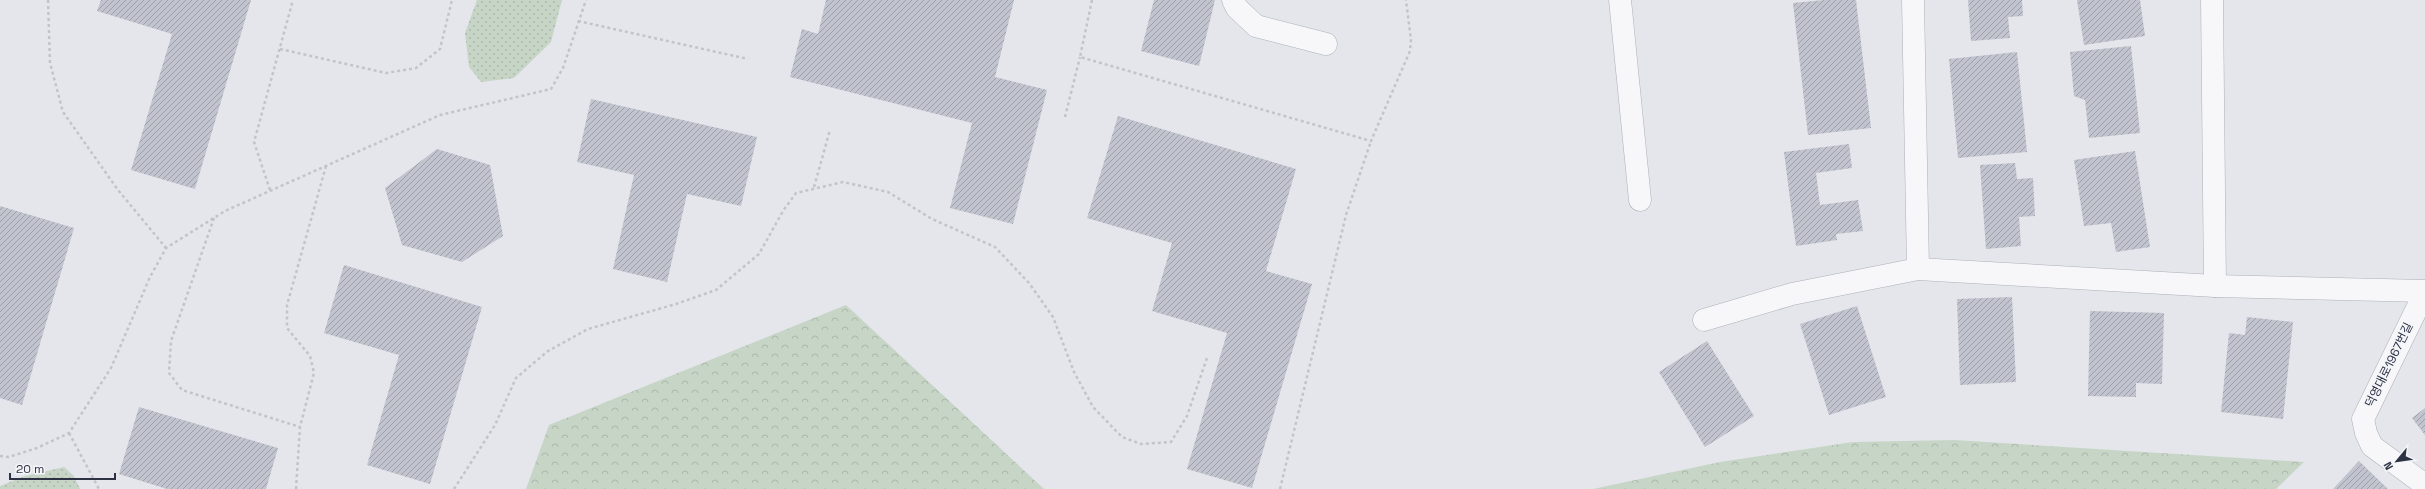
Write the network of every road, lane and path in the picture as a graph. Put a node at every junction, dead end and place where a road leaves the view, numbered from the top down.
1 (48, 0) edge
2 (293, 0) edge
3 (452, 0) edge
4 (586, 0) edge
5 (1092, 0) edge
6 (1233, 0) edge
7 (1406, 0) edge
8 (1620, 0) edge
9 (1913, 0) edge
10 (2212, 0) edge
11 (578, 21) junction
12 (1326, 44) dead end
13 (280, 49) junction
14 (1080, 57) junction
15 (748, 59) dead end
16 (1065, 117) dead end
17 (830, 130) dead end
18 (1371, 141) junction
19 (327, 165) junction
20 (814, 187) junction
21 (270, 190) junction
22 (1640, 200) dead end
23 (214, 218) junction
24 (166, 248) junction
25 (1918, 269) junction
26 (2215, 286) junction
27 (2425, 291) edge
28 (1704, 320) dead end
29 (1207, 358) dead end
30 (300, 427) junction
31 (69, 433) junction
32 (0, 456) edge
33 (2425, 485) edge
34 (99, 489) edge
35 (296, 489) edge
36 (454, 489) edge
37 (1280, 489) edge

1 - 24 path
2 - 13 path
3 - 13 path
4 - 11 path
5 - 14 path
6 - 12 street
7 - 18 path
8 - 22 street
9 - 25 street
10 - 26 street
11 - 15 path
11 - 19 path
13 - 21 path
14 - 16 path
14 - 18 path
17 - 20 path
18 - 37 path
19 - 21 path
19 - 30 path
20 - 29 path
20 - 36 path
21 - 23 path
23 - 24 path
23 - 30 path
24 - 31 path
25 - 26 street
25 - 28 street
26 - 27 street
27 - 33 street, 덕영대로1967번길
30 - 35 path
31 - 32 path
31 - 34 path

